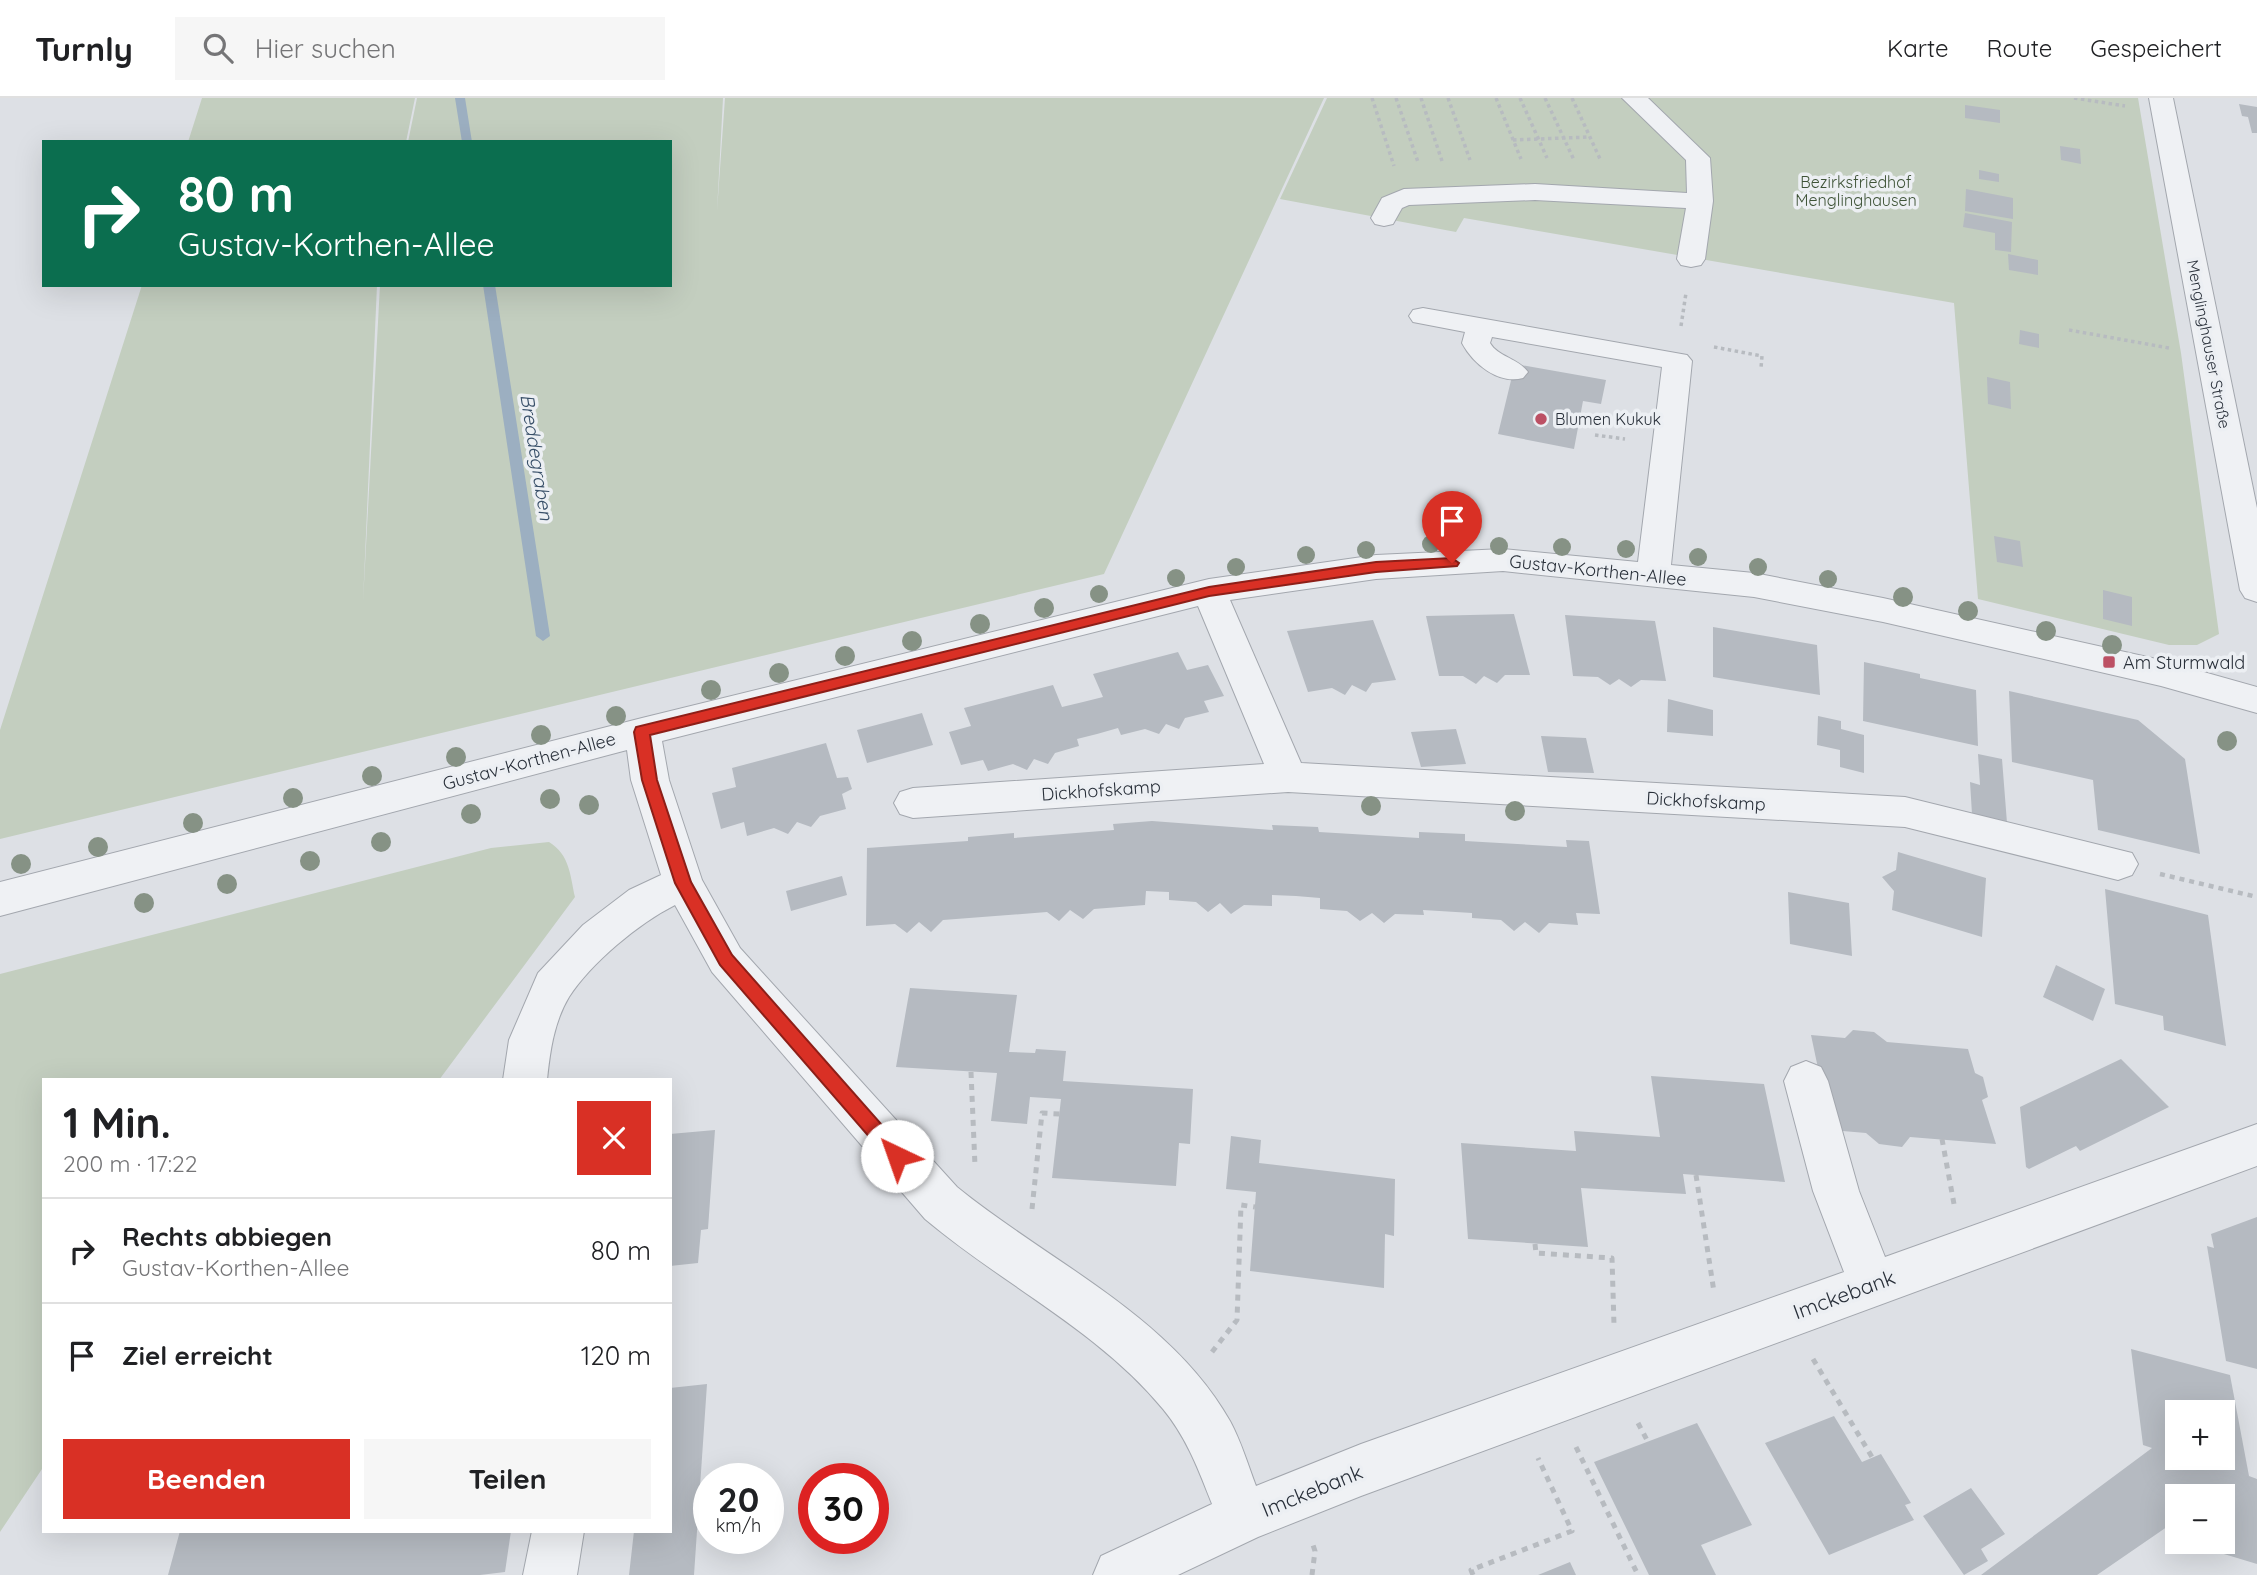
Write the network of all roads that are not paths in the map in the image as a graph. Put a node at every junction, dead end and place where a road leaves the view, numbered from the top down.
1 (1634, 98) edge
2 (2162, 105) edge
3 (1700, 201) junction
4 (1384, 218) dead end
5 (1691, 259) road end
6 (1423, 316) dead end
7 (1480, 326) junction
8 (1513, 372) dead end
9 (2246, 479) edge
10 (1653, 575) junction
11 (2257, 590) edge
12 (1209, 592) junction
13 (2257, 700) edge
14 (642, 732) junction
15 (1288, 777) junction
16 (913, 803) dead end
17 (2118, 864) road end
18 (683, 883) junction
19 (0, 899) edge
20 (524, 1078) edge
21 (1807, 1081) dead end
22 (2257, 1145) edge
23 (1872, 1284) junction
24 (1244, 1517) junction
25 (558, 1533) edge
26 (550, 1575) edge
27 (1120, 1575) edge

1 - 3 street
2 - 9 street, Menglinghauser Straße
3 - 4 street
3 - 5 street
6 - 7 street
7 - 8 street
7 - 10 street
9 - 11 street, Menglinghauser Straße
10 - 12 street, Gustav-Korthen-Allee
10 - 13 street, Gustav-Korthen-Allee
12 - 14 street, Gustav-Korthen-Allee
12 - 15 street
14 - 18 street, Imckebank
14 - 19 street, Gustav-Korthen-Allee
15 - 16 street, Dickhofskamp
15 - 17 street, Dickhofskamp
18 - 20 street
18 - 24 street, Imckebank
21 - 23 street
22 - 23 street, Imckebank
23 - 24 street, Imckebank
24 - 27 street
25 - 26 street

